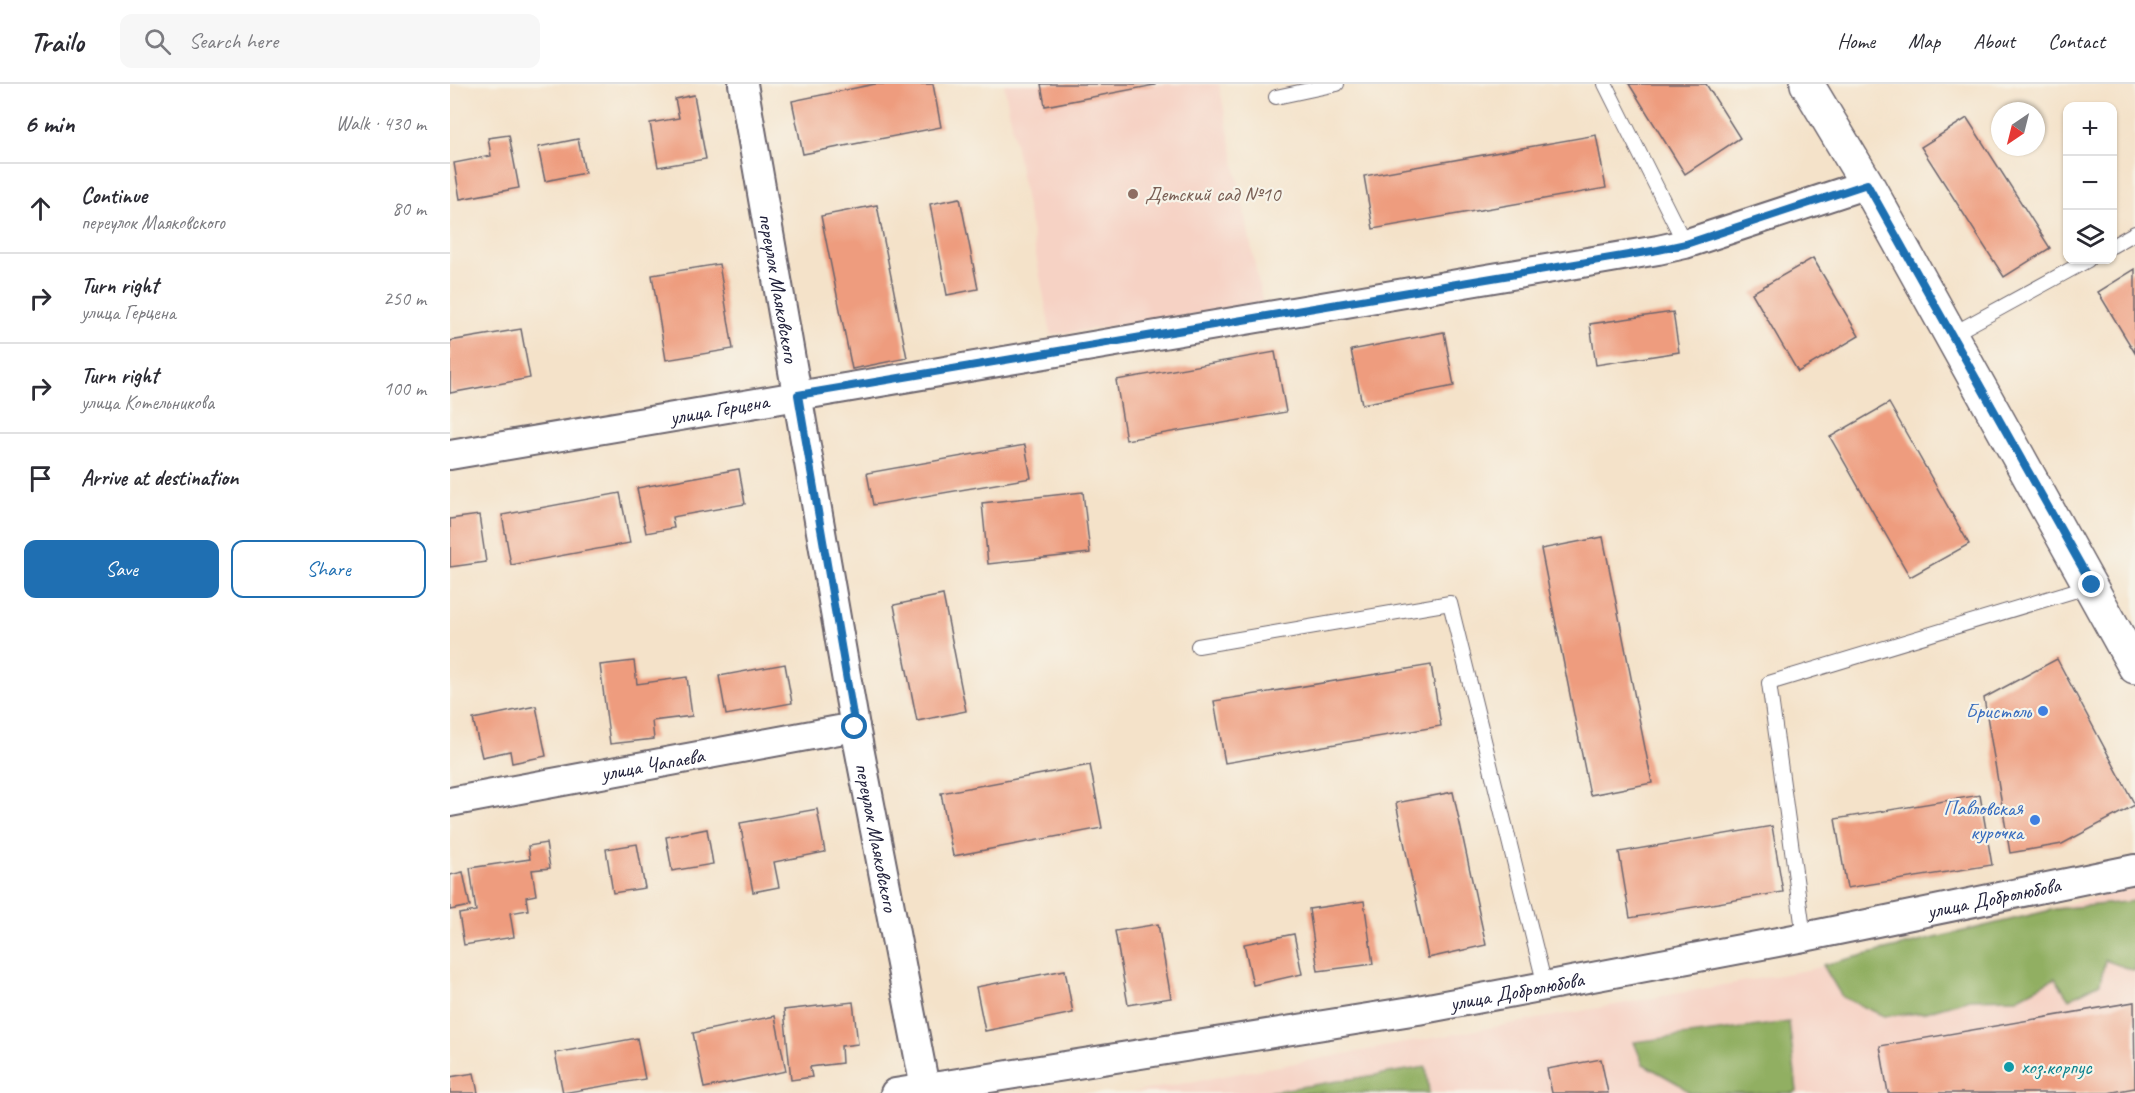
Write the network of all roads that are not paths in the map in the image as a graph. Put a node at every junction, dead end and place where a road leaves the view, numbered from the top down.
1 (743, 84) edge
2 (1337, 84) edge
3 (1605, 84) edge
4 (1807, 84) edge
5 (1276, 97) dead end
6 (1867, 184) junction
7 (2135, 233) edge
8 (2117, 243) edge
9 (1686, 244) junction
10 (2081, 264) edge
11 (1951, 335) junction
12 (798, 395) junction
13 (450, 455) edge
14 (2092, 585) junction
15 (1198, 646) dead end
16 (2135, 667) edge
17 (855, 727) junction
18 (450, 801) edge
19 (2135, 869) edge
20 (1804, 937) junction
21 (1545, 986) junction
22 (926, 1090) edge
23 (895, 1093) edge

1 - 12 street, переулок Маяковского
2 - 5 lane
3 - 9 lane
4 - 6 street
6 - 9 street, улица Герцена
6 - 11 street
7 - 8 lane
9 - 12 street, улица Герцена
10 - 11 lane
11 - 14 street
12 - 13 street, улица Герцена
12 - 17 street, переулок Маяковского
14 - 16 street
14 - 20 lane
15 - 21 lane
17 - 18 street, улица Чапаева
17 - 22 street, переулок Маяковского
19 - 20 street, улица Добролюбова
20 - 21 street, улица Добролюбова
21 - 22 street, улица Добролюбова
22 - 23 street, улица Добролюбова

